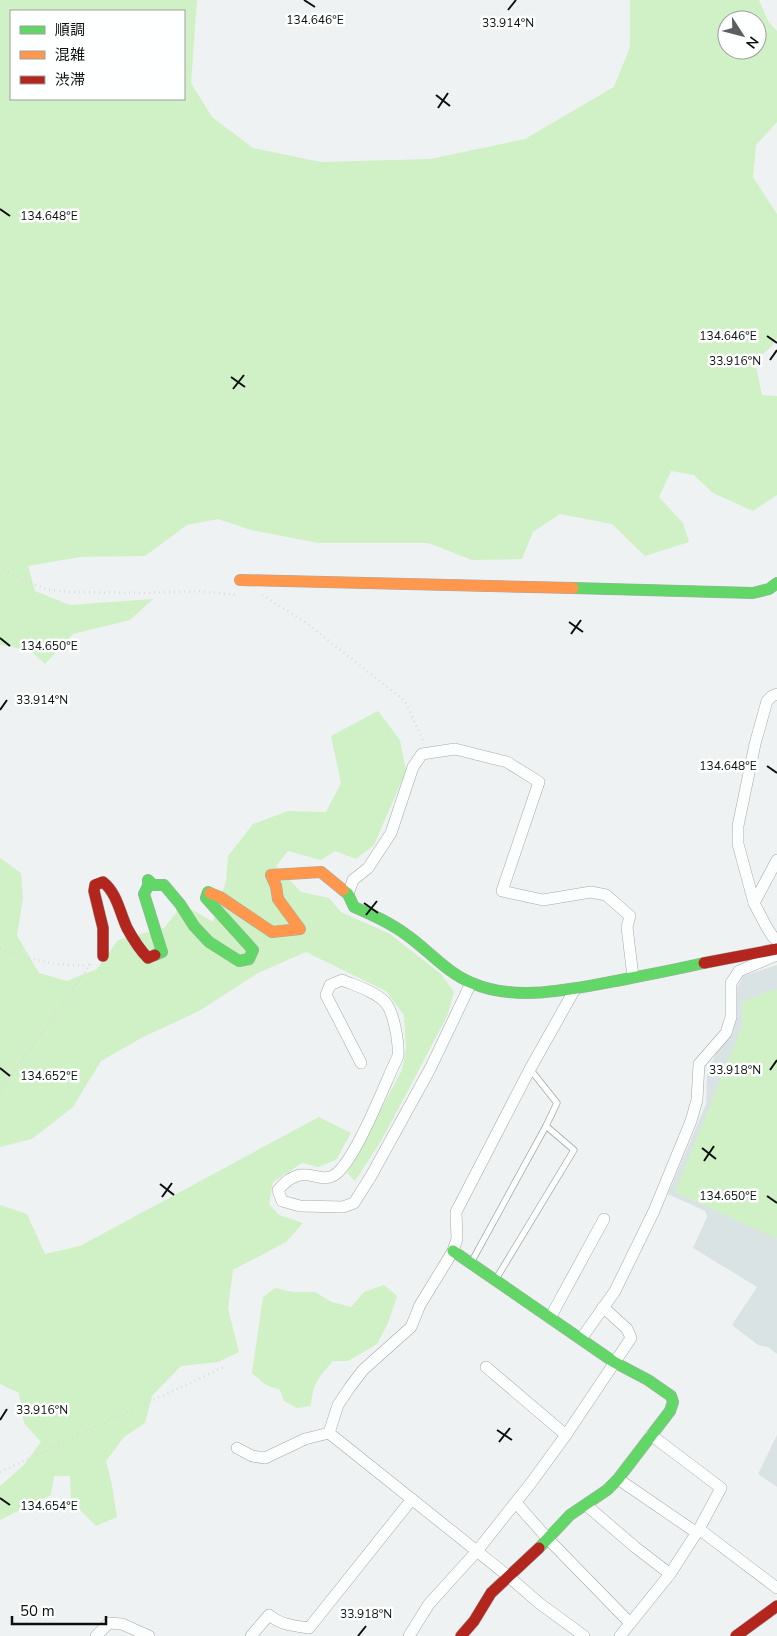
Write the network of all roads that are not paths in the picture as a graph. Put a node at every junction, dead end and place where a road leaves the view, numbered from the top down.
1 (240, 580) road end
2 (777, 583) edge
3 (777, 694) edge
4 (777, 860) edge
5 (348, 894) junction
6 (754, 903) junction
7 (777, 940) edge
8 (777, 949) edge
9 (103, 951) road end
10 (777, 955) edge
11 (633, 977) junction
12 (471, 983) junction
13 (575, 989) junction
14 (361, 1063) dead end
15 (530, 1069) junction
16 (546, 1126) junction
17 (604, 1219) dead end
18 (453, 1251) junction
19 (471, 1263) junction
20 (495, 1281) junction
21 (603, 1308) junction
22 (550, 1318) junction
23 (581, 1339) junction
24 (614, 1362) junction
25 (486, 1367) dead end
26 (329, 1433) junction
27 (566, 1435) junction
28 (652, 1435) junction
29 (237, 1448) dead end
30 (618, 1479) junction
31 (412, 1500) junction
32 (516, 1503) junction
33 (586, 1505) junction
34 (698, 1531) junction
35 (548, 1539) junction
36 (477, 1552) junction
37 (670, 1574) junction
38 (508, 1576) junction
39 (777, 1588) edge
40 (777, 1606) edge
41 (630, 1623) junction
42 (312, 1632) edge
43 (96, 1636) edge
44 (149, 1636) edge
45 (251, 1636) edge
46 (409, 1636) edge
47 (461, 1636) edge
48 (584, 1636) edge
49 (620, 1636) edge
50 (736, 1636) edge

1 - 2 street
3 - 6 street
4 - 6 street
5 - 9 street
5 - 11 street
5 - 12 street
6 - 7 street
8 - 11 street
10 - 21 street
11 - 13 street
12 - 13 street
12 - 14 street
13 - 15 street
15 - 16 lane
15 - 18 street
16 - 19 lane
16 - 20 lane
17 - 22 street
18 - 19 street
18 - 26 street
19 - 20 street
20 - 22 street
21 - 23 street
21 - 24 street
22 - 23 street
23 - 24 street
24 - 27 street
24 - 28 street
25 - 27 street
26 - 29 street
26 - 31 street
27 - 32 street
28 - 30 street
28 - 34 street
30 - 33 street
30 - 34 street
31 - 36 street
31 - 42 street
32 - 35 street
32 - 36 street
33 - 35 street
33 - 37 street
34 - 37 street
34 - 39 street
35 - 38 street
35 - 41 street
36 - 38 street
36 - 46 street
37 - 41 street
38 - 47 street
38 - 48 street
40 - 50 street
41 - 49 street
42 - 45 street
43 - 44 street

